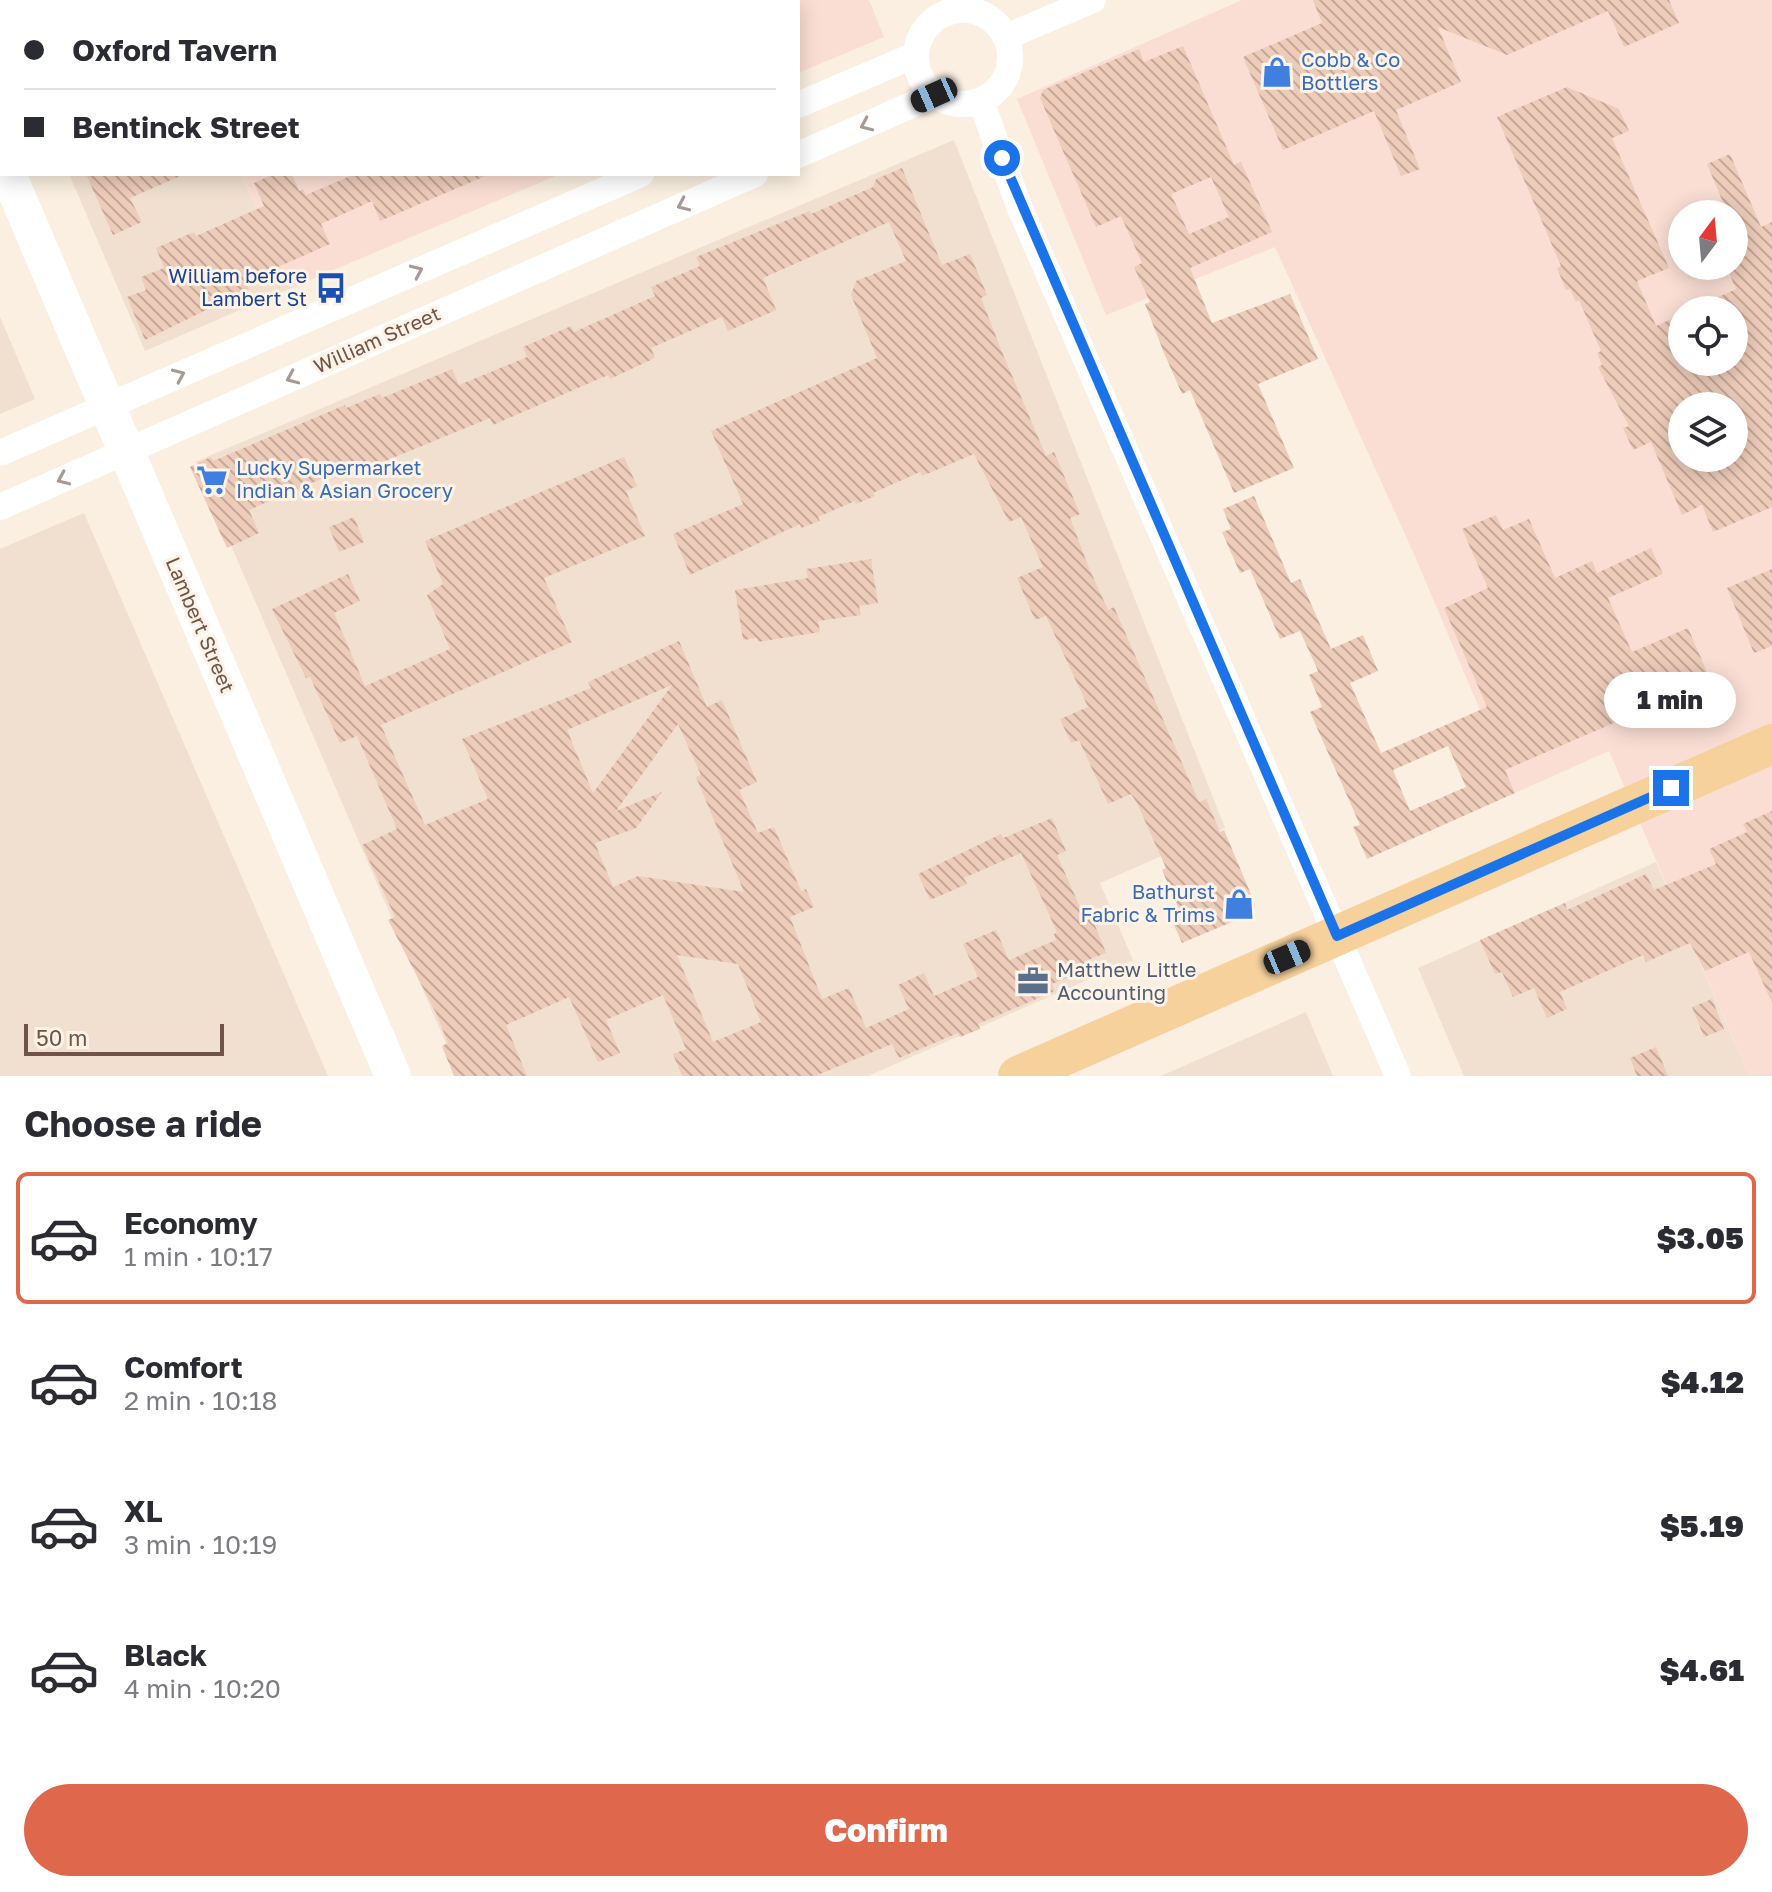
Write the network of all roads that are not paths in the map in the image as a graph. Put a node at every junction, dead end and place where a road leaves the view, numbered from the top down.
1 (1093, 0) edge
2 (941, 7) edge
3 (1006, 37) junction
4 (915, 55) junction
5 (934, 95) junction
6 (981, 101) junction
7 (800, 104) edge
8 (800, 154) edge
9 (9, 176) edge
10 (636, 176) edge
11 (750, 176) edge
12 (107, 406) junction
13 (126, 451) junction
14 (0, 453) edge
15 (0, 507) edge
16 (1772, 744) edge
17 (1337, 936) junction
18 (393, 1076) edge
19 (1018, 1076) edge
20 (1398, 1076) edge

1 - 3 street
2 - 3 street
2 - 4 street
3 - 6 street
4 - 5 street
4 - 7 street
5 - 6 street
5 -> 8 street
6 - 17 street
9 - 12 main road, Lambert Street
12 -> 10 street
11 -> 13 street, William Street
12 - 13 main road, Lambert Street
12 - 14 street
13 -> 15 street, William Street
13 - 18 main road, Lambert Street
16 - 17 main road
17 - 19 main road
17 - 20 street

